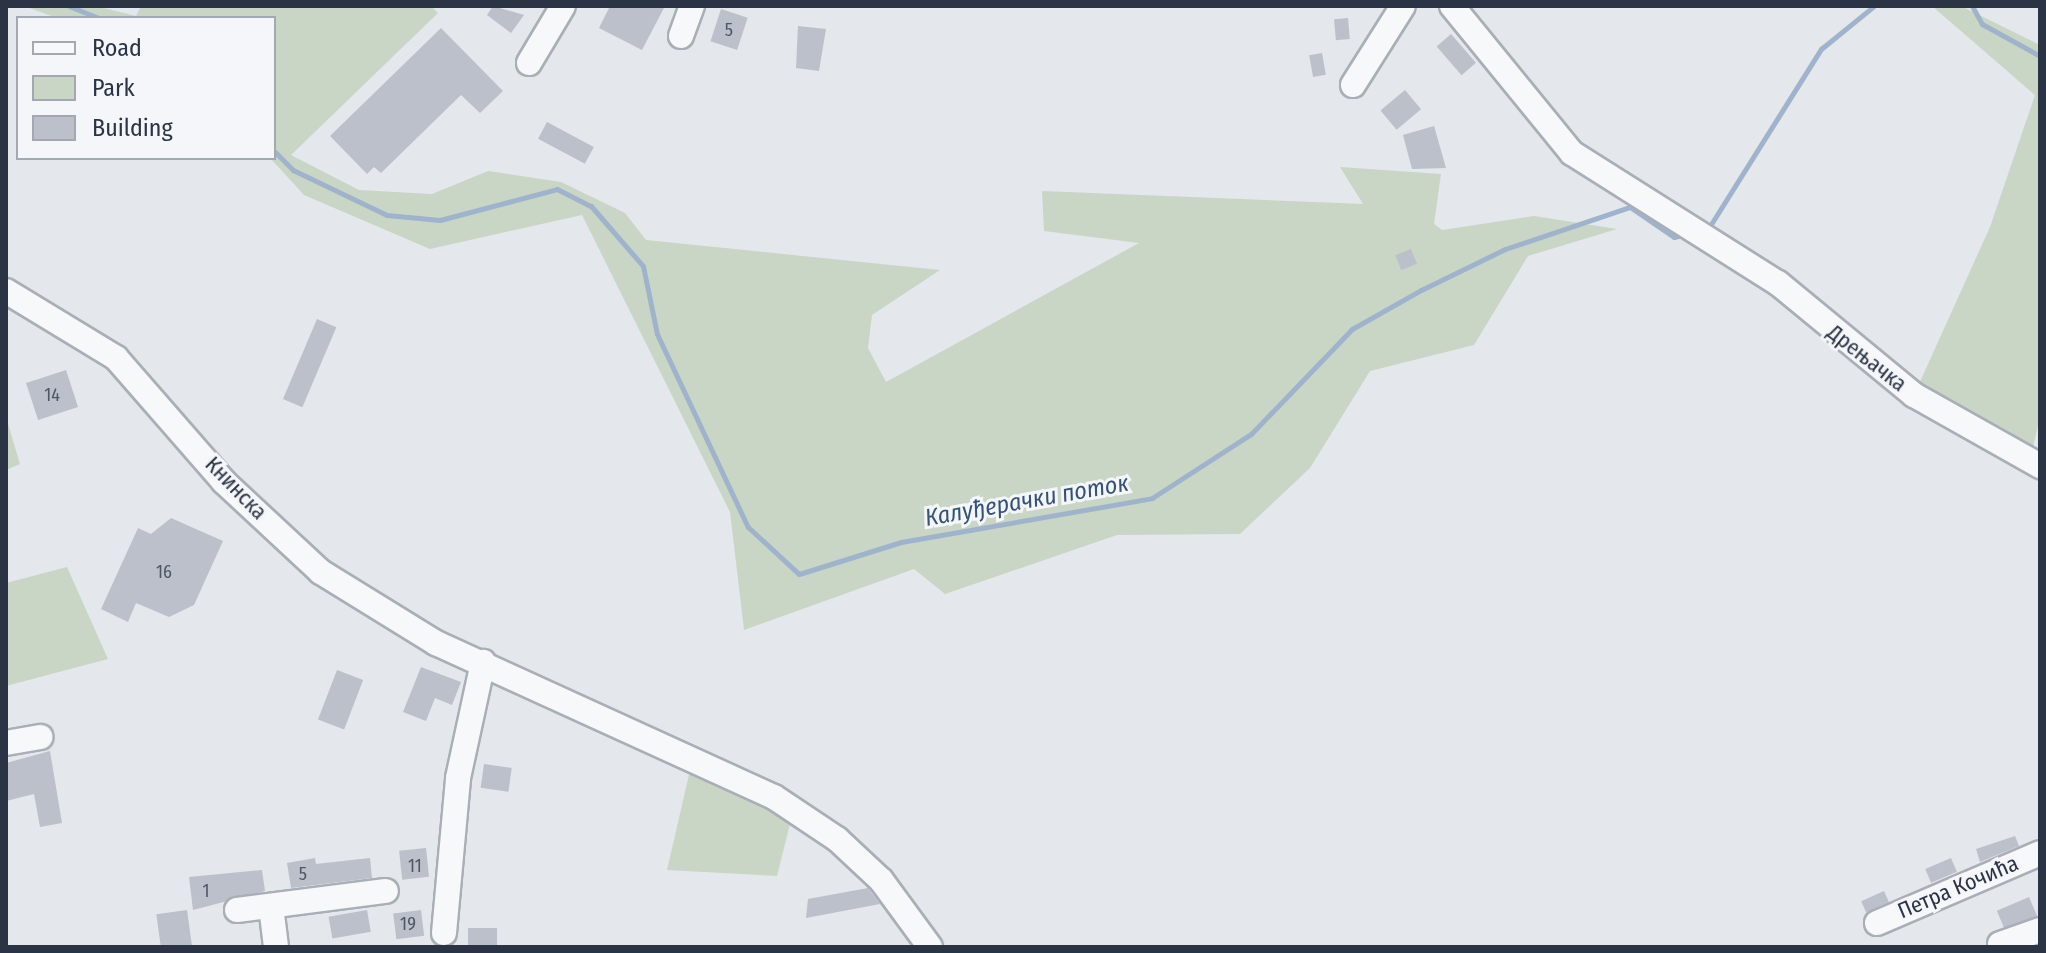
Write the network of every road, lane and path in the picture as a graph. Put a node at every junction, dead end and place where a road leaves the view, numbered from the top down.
1 (563, 6) edge
2 (692, 6) edge
3 (1403, 6) edge
4 (1452, 6) edge
5 (681, 36) dead end
6 (529, 63) dead end
7 (1353, 85) dead end
8 (6, 291) edge
9 (2040, 466) edge
10 (483, 662) junction
11 (40, 737) dead end
12 (6, 743) edge
13 (2040, 853) edge
14 (386, 891) dead end
15 (271, 906) junction
16 (237, 910) dead end
17 (1877, 923) dead end
18 (2040, 930) edge
19 (444, 933) dead end
20 (2000, 944) dead end
21 (276, 947) edge
22 (930, 947) edge

1 - 6 street
2 - 5 street
3 - 7 street
4 - 9 street, Дрењачка
8 - 10 street, Книнска
10 - 19 street
10 - 22 street, Книнска
11 - 12 street
13 - 17 street, Петра Кочића
14 - 15 street
15 - 16 street
15 - 21 street
18 - 20 street

